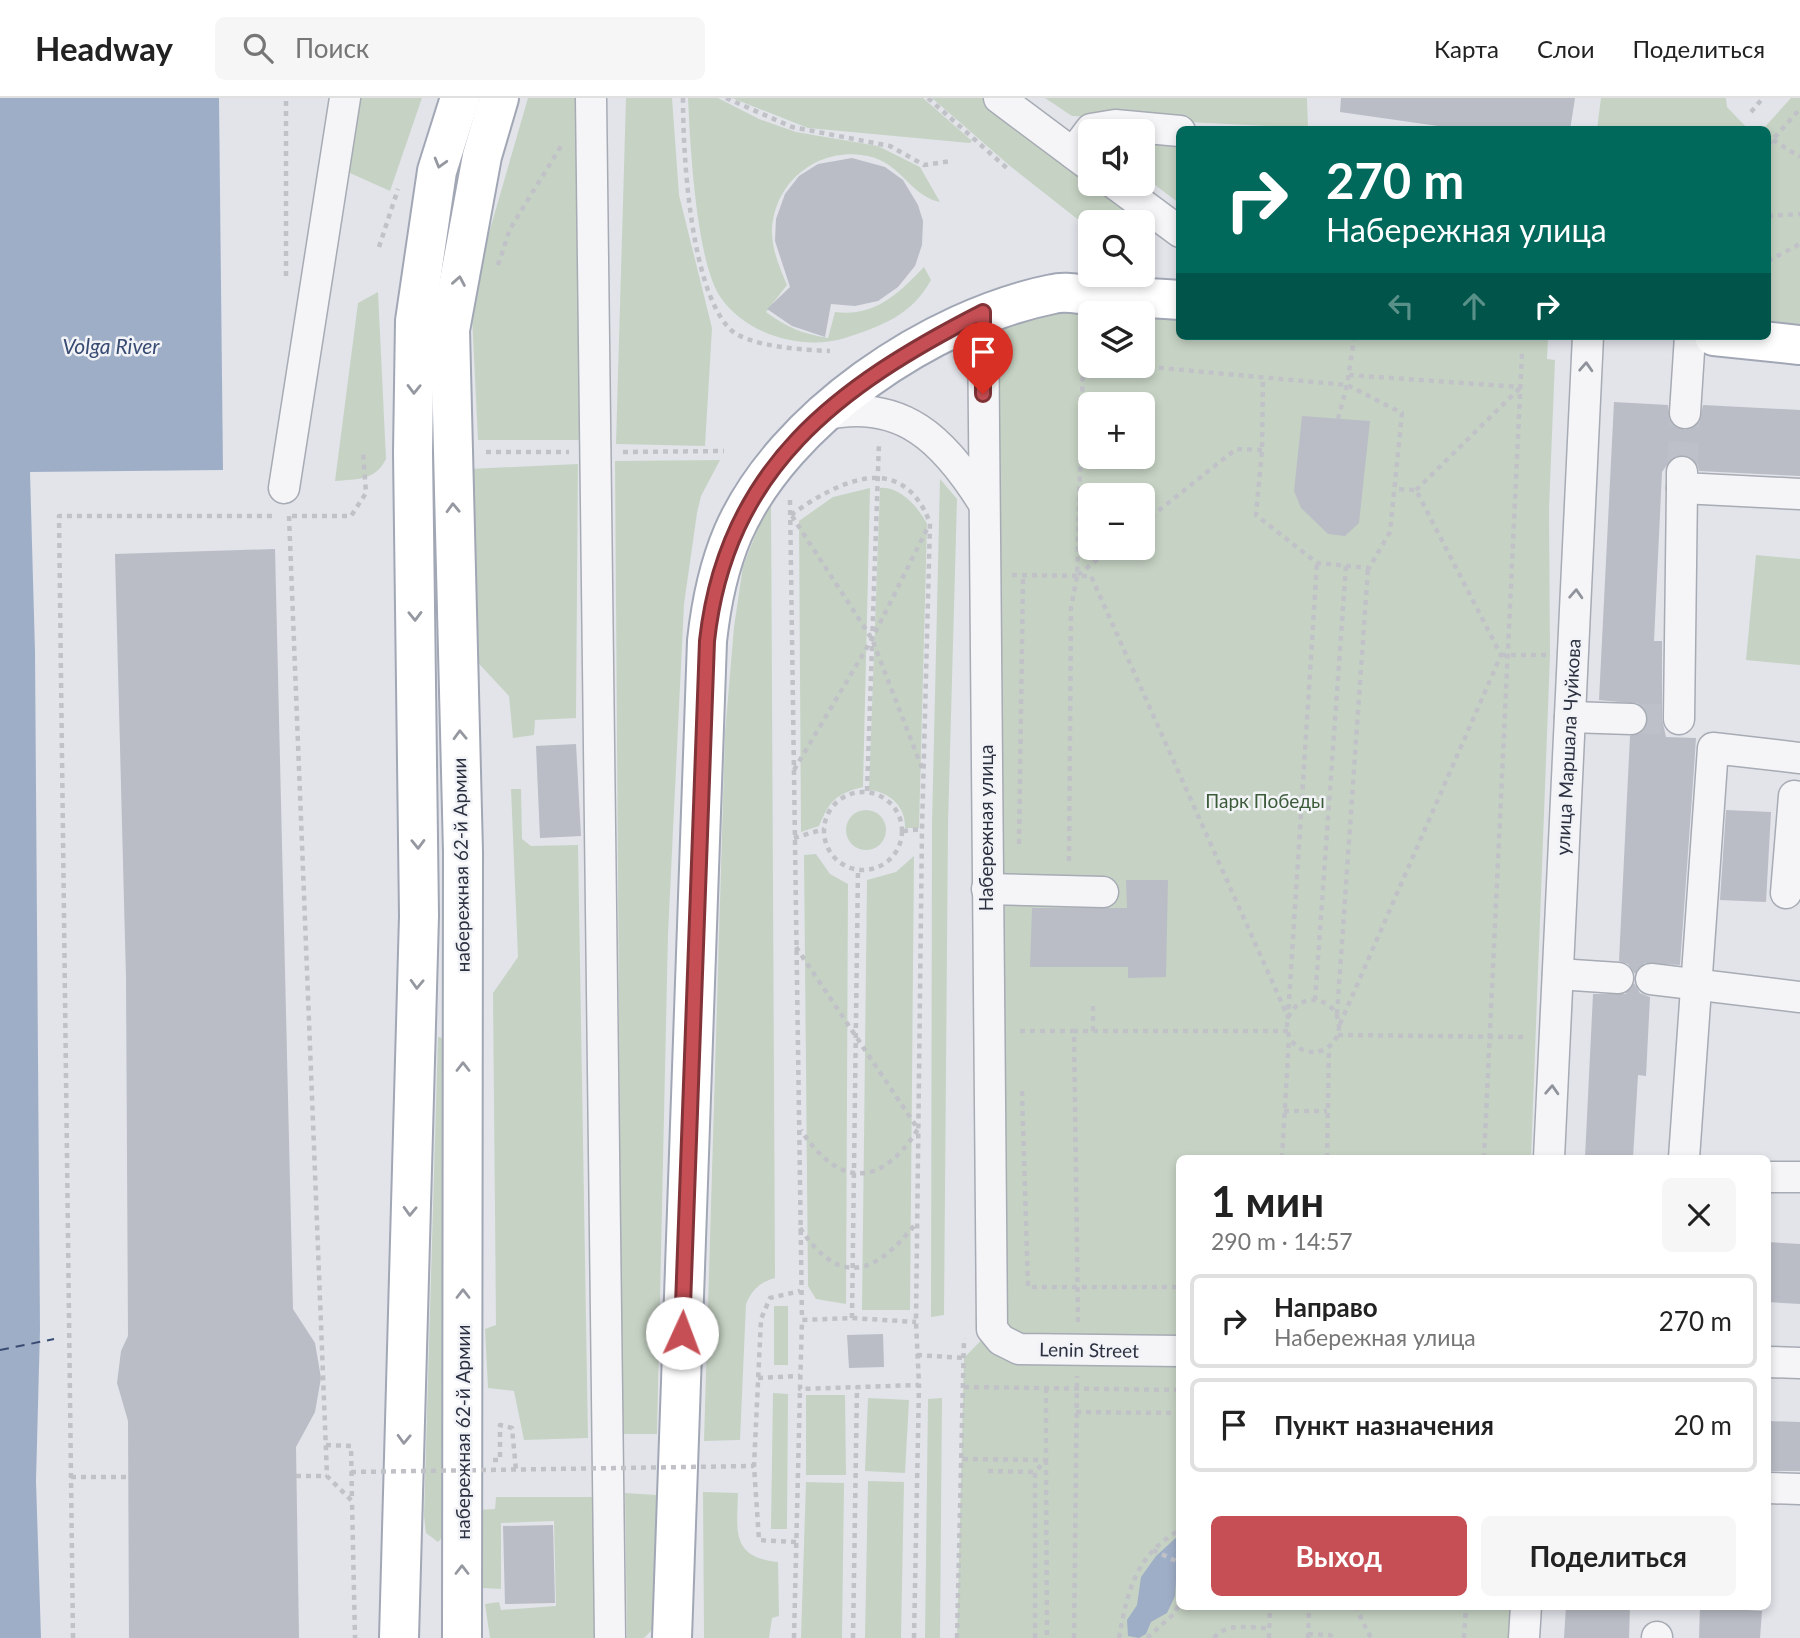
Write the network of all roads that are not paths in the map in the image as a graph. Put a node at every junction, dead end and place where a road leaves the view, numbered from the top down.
1 (345, 98) edge
2 (460, 98) edge
3 (499, 98) edge
4 (591, 98) edge
5 (999, 98) edge
6 (1155, 129) edge
7 (1176, 131) edge
8 (1078, 156) edge
9 (1131, 196) edge
10 (1176, 229) edge
11 (1176, 300) edge
12 (983, 312) junction
13 (1588, 340) edge
14 (1690, 340) edge
15 (1752, 340) edge
16 (1800, 345) edge
17 (1685, 413) tunnel mouth
18 (823, 415) junction
19 (1800, 494) edge
20 (287, 502) road end
21 (984, 504) junction
22 (1570, 717) junction
23 (1631, 719) tunnel mouth
24 (1713, 748) junction
25 (1800, 758) edge
26 (1800, 797) edge
27 (987, 889) junction
28 (1104, 892) dead end
29 (1786, 893) dead end
30 (1558, 974) junction
31 (1618, 978) dead end
32 (1651, 979) dead end
33 (1697, 983) junction
34 (1800, 997) edge
35 (1549, 1155) edge
36 (1684, 1155) edge
37 (1771, 1177) edge
38 (1800, 1177) edge
39 (1001, 1340) joint
40 (1176, 1351) edge
41 (1771, 1362) edge
42 (1800, 1363) edge
43 (1771, 1488) edge
44 (1800, 1489) edge
45 (1525, 1610) edge
46 (399, 1638) edge
47 (462, 1638) edge
48 (610, 1638) edge
49 (672, 1638) edge
50 (1524, 1638) edge

1 - 20 street
2 -> 46 main road
47 -> 3 main road, набережная 62-й Армии
4 - 48 street
5 - 8 street
6 - 7 street
9 - 10 street
11 - 12 main road
12 - 18 main road
12 - 21 street, Набережная улица
22 -> 13 street, улица Маршала Чуйкова
14 - 17 street
15 - 16 main road
18 - 21 street
18 - 49 main road
19 - 24 street
21 - 27 street, Набережная улица
22 - 23 street
22 - 30 street, улица Маршала Чуйкова
24 - 25 street
24 - 33 street
26 - 29 street
27 - 28 street
27 - 39 street, Набережная улица
30 - 31 street
35 -> 30 street, улица Маршала Чуйкова
32 - 33 street
33 - 34 street
33 - 36 street
37 - 38 street
39 - 40 street, Lenin Street
41 - 42 street
43 - 44 street
45 - 50 street

